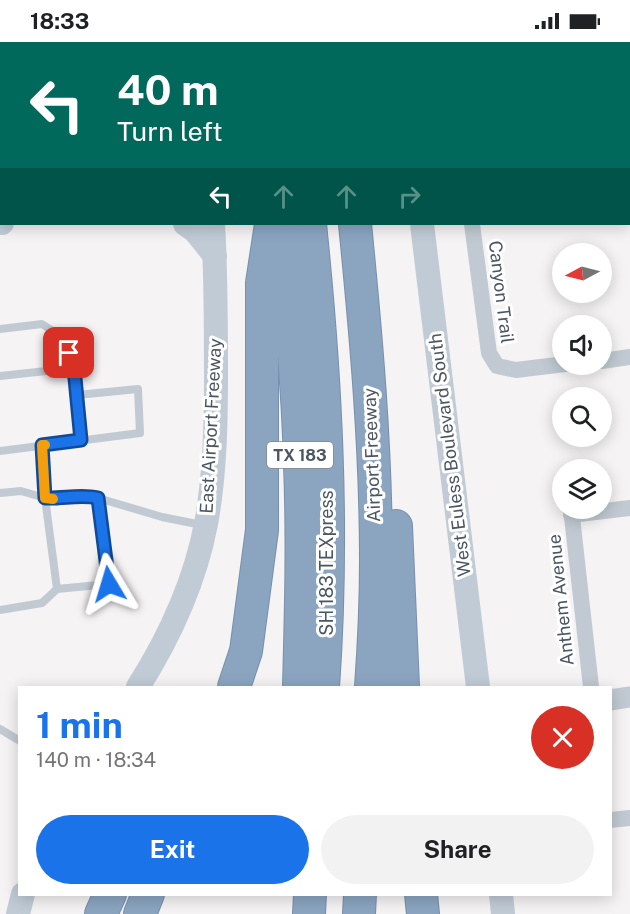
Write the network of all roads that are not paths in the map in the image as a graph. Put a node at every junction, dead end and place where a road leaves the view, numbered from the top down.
1 (186, 225) edge
2 (213, 225) edge
3 (270, 225) edge
4 (281, 225) edge
5 (310, 225) edge
6 (329, 225) edge
7 (355, 225) edge
8 (422, 225) edge
9 (472, 225) edge
10 (214, 256) junction
11 (0, 329) edge
12 (630, 357) edge
13 (612, 359) edge
14 (552, 366) edge
15 (74, 368) junction
16 (0, 376) edge
17 (369, 384) junction
18 (77, 395) junction
19 (81, 440) junction
20 (42, 445) junction
21 (0, 450) edge
22 (0, 493) edge
23 (45, 498) junction
24 (98, 498) junction
25 (630, 508) edge
26 (612, 509) edge
27 (572, 519) edge
28 (206, 525) junction
29 (57, 589) junction
30 (0, 610) edge
31 (246, 651) junction
32 (139, 686) edge
33 (217, 686) edge
34 (234, 686) edge
35 (299, 686) edge
36 (323, 686) edge
37 (343, 686) edge
38 (371, 686) edge
39 (403, 686) edge
40 (478, 686) edge
41 (591, 686) edge
42 (630, 698) edge
43 (612, 700) edge
44 (0, 729) edge
45 (18, 740) edge
46 (630, 818) edge
47 (612, 820) edge
48 (22, 896) edge
49 (109, 896) edge
50 (147, 896) edge
51 (289, 896) edge
52 (310, 896) edge
53 (331, 896) edge
54 (360, 896) edge
55 (421, 896) edge
56 (501, 896) edge
57 (18, 914) edge
58 (101, 914) edge
59 (140, 914) edge
60 (288, 914) edge
61 (309, 914) edge
62 (330, 914) edge
63 (359, 914) edge
64 (423, 914) edge
65 (503, 914) edge

1 - 10 main road
2 - 10 main road, East Airport Freeway
3 - 31 highway
4 - 35 highway, TX 183
5 - 36 highway, SH 183 TEXpress
6 - 37 highway, SH 183 TEXpress
7 - 17 highway, Airport Freeway
8 - 40 main road, West Euless Boulevard South
9 - 14 street, Canyon Trail
10 - 28 main road, East Airport Freeway
11 - 15 lane
12 - 13 street
15 - 16 lane
15 - 18 lane
17 - 38 highway, Airport Freeway
17 - 39 highway
18 - 19 lane
18 - 19 lane
19 - 20 lane
20 - 21 lane
20 - 23 lane
22 - 23 lane
23 - 24 lane
23 - 29 lane
24 - 28 lane
24 - 29 lane
25 - 26 street
27 - 41 street, Anthem Avenue
28 - 32 main road, East Airport Freeway
29 - 30 lane
31 - 33 highway
31 - 34 highway
42 - 43 street
44 - 45 lane
46 - 47 street
48 - 57 main road
49 - 58 highway
50 - 59 highway
51 - 60 highway
52 - 61 highway
53 - 62 highway
54 - 63 highway
55 - 64 highway
56 - 65 main road

